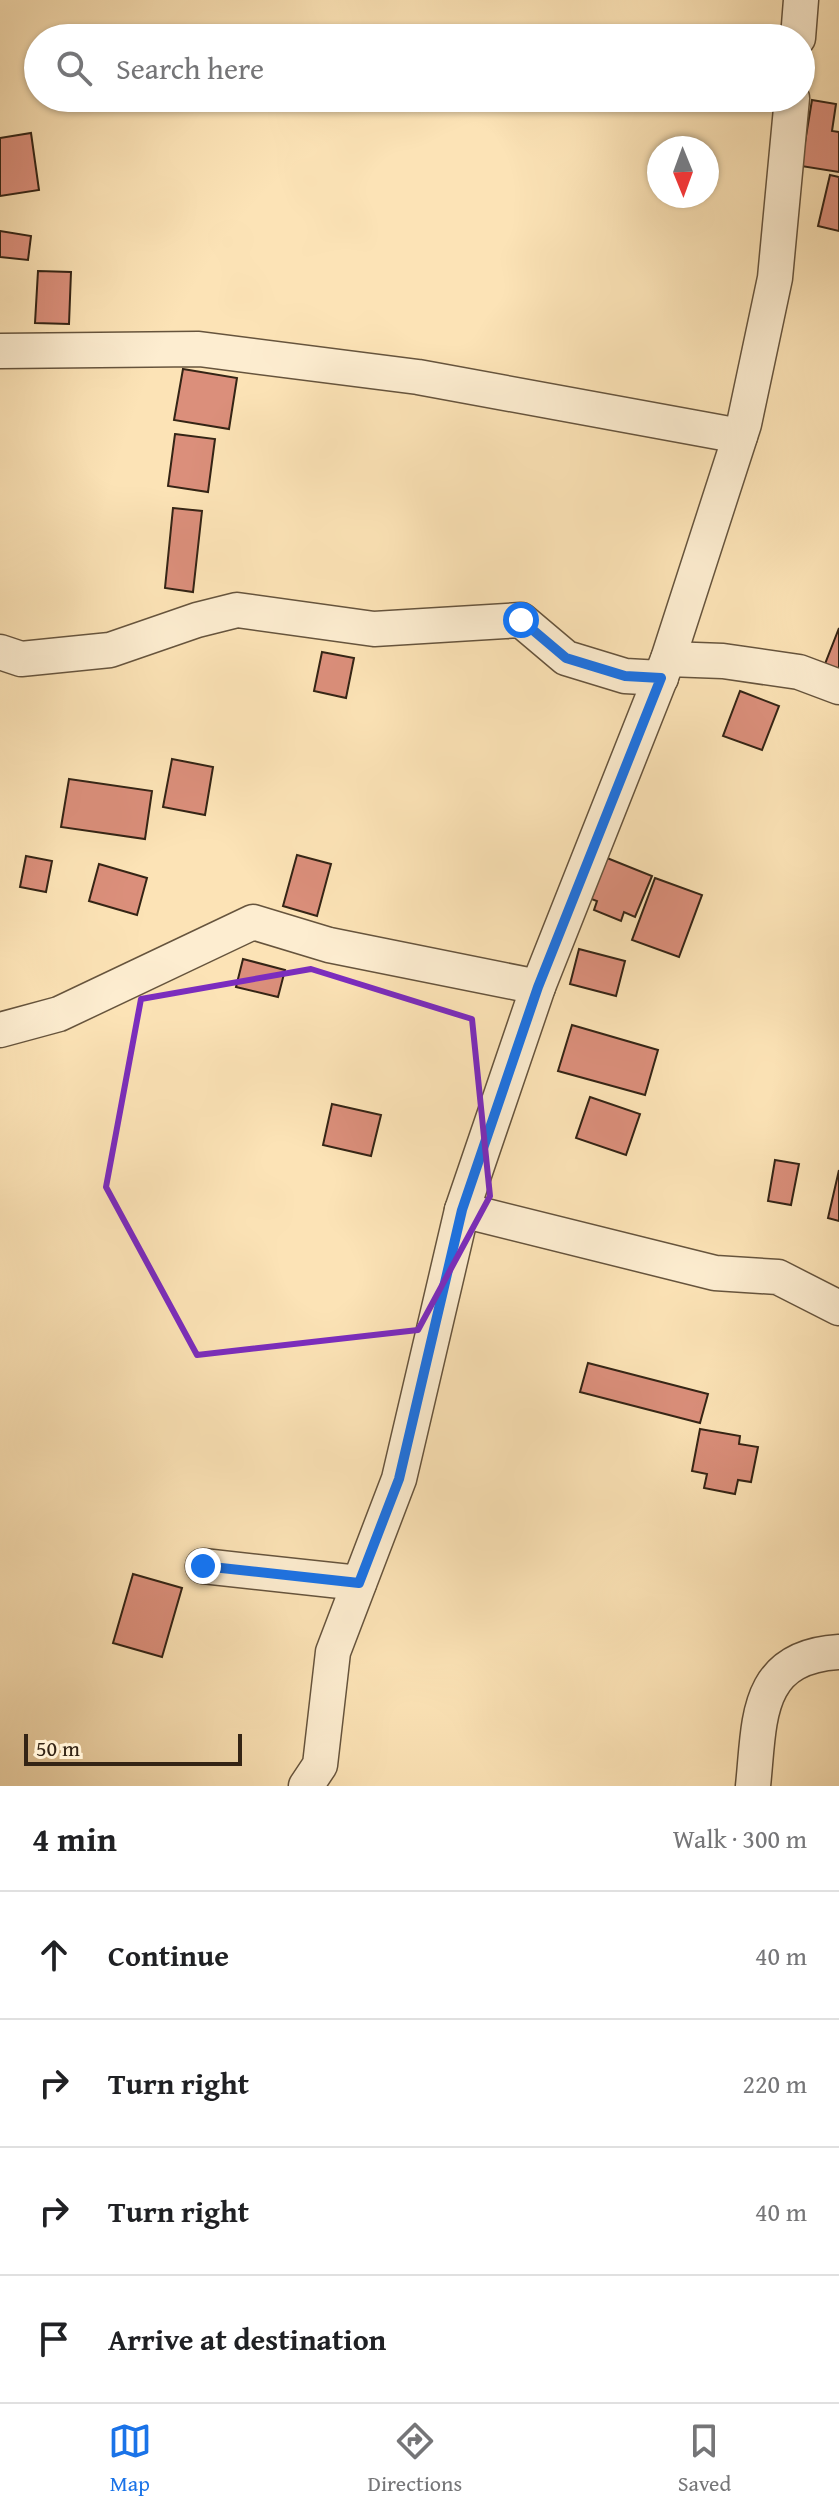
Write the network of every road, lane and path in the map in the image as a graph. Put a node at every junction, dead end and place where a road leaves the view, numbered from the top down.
1 (801, 0) edge
2 (799, 24) edge
3 (791, 112) edge
4 (0, 351) edge
5 (740, 436) junction
6 (0, 652) edge
7 (664, 668) junction
8 (839, 687) edge
9 (538, 987) junction
10 (0, 1030) edge
11 (462, 1210) junction
12 (839, 1308) edge
13 (203, 1566) dead end
14 (359, 1583) junction
15 (839, 1652) edge
16 (306, 1786) edge
17 (753, 1786) edge

1 - 2 street
3 - 5 street
4 - 5 street
5 - 7 street
6 - 7 street
7 - 8 street
7 - 9 street
9 - 10 street
9 - 11 street
11 - 12 street
11 - 14 street
13 - 14 street
14 - 16 street
15 - 17 street

